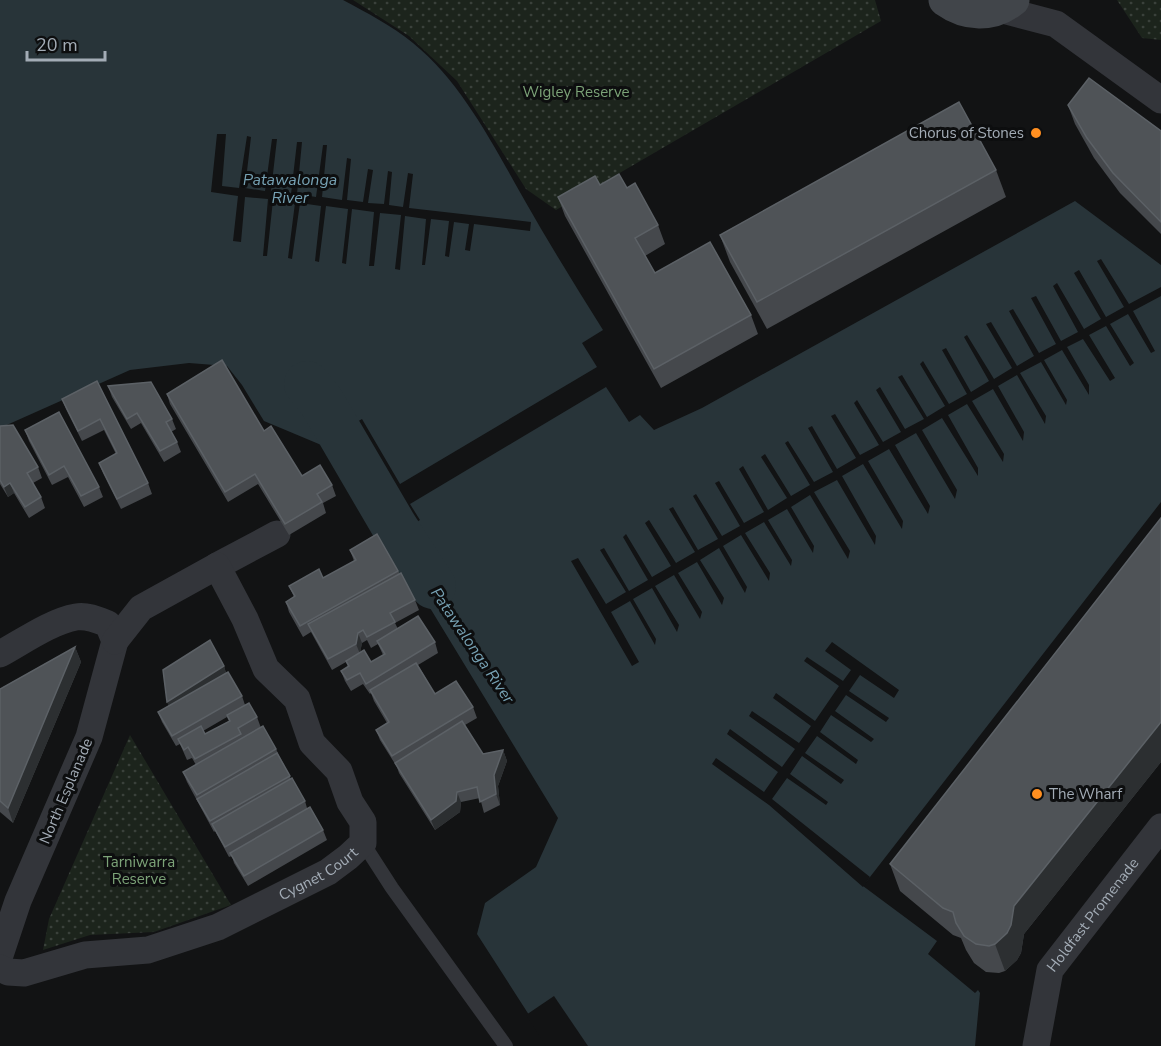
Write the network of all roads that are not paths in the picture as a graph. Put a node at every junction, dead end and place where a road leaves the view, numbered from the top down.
1 (945, 0) edge
2 (1006, 5) edge
3 (1051, 12) edge
4 (1161, 100) edge
5 (277, 534) dead end
6 (217, 567) junction
7 (104, 627) junction
8 (0, 654) edge
9 (1161, 827) edge
10 (363, 843) junction
11 (0, 955) edge
12 (0, 968) edge
13 (506, 1046) edge
14 (1036, 1046) edge

1 - 2 street
2 - 3 street
3 - 4 street
5 - 6 street
6 - 7 street
6 - 10 street, Cygnet Court
7 - 8 street
7 - 11 street, North Esplanade
9 - 14 street, Holdfast Promenade
10 - 12 street, Cygnet Court
10 - 13 lane

